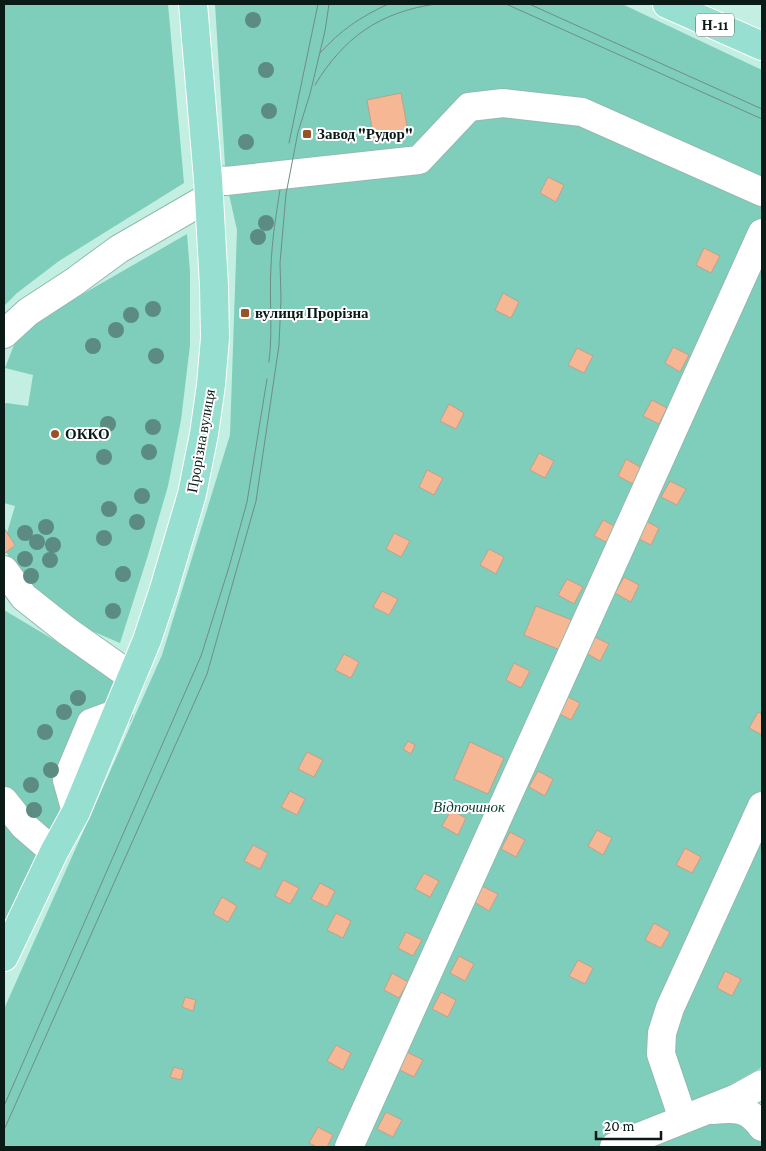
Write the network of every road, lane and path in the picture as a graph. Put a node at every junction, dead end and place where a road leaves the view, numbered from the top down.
1 (193, 4) edge
2 (667, 4) edge
3 (762, 46) edge
4 (209, 188) junction
5 (762, 192) edge
6 (762, 233) edge
7 (4, 334) edge
8 (4, 570) edge
9 (132, 677) junction
10 (4, 801) edge
11 (762, 806) edge
12 (54, 852) junction
13 (4, 957) edge
14 (762, 1084) edge
15 (693, 1115) junction
16 (762, 1127) edge
17 (348, 1147) edge
18 (614, 1147) edge

1 - 4 main road, Прорізна вулиця
2 - 3 main road, Н-11
4 - 5 street
4 - 7 street
4 - 9 main road, Прорізна вулиця
6 - 17 street
8 - 9 street
9 - 12 main road, Прорізна вулиця
10 - 12 street
11 - 15 street
12 - 13 main road, Прорізна вулиця
14 - 15 street
15 - 16 street
15 - 18 street

